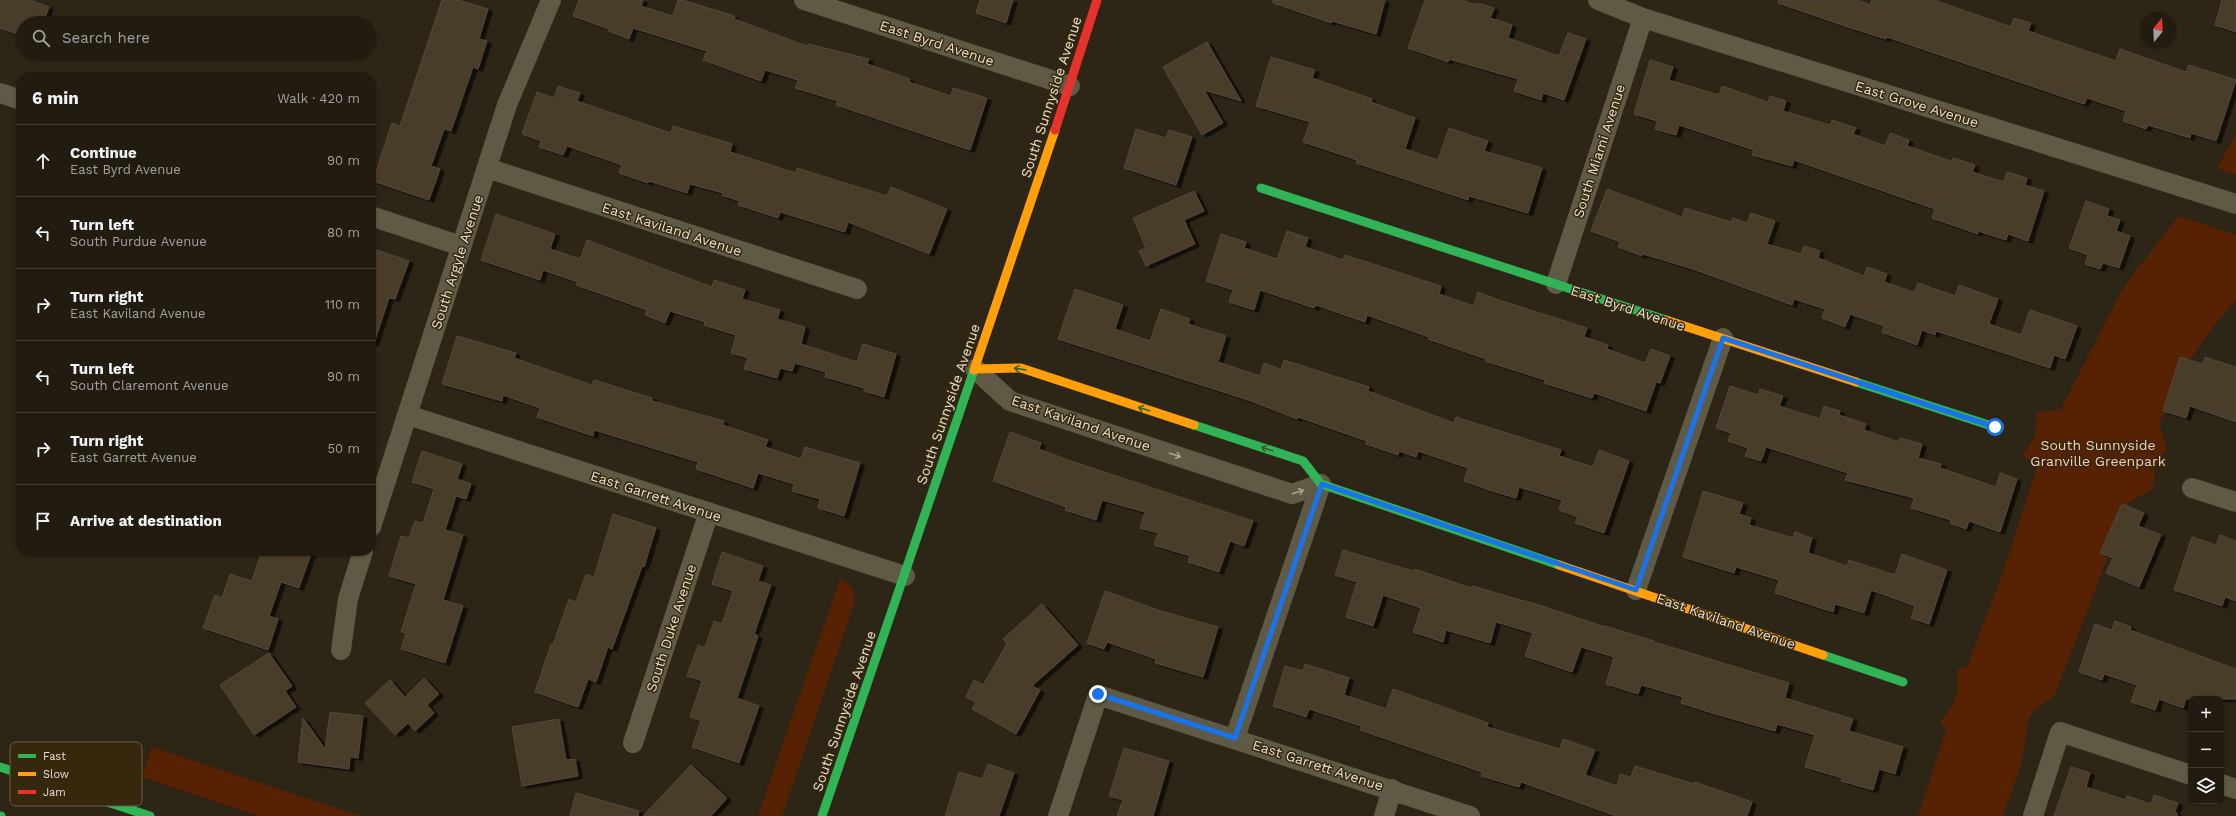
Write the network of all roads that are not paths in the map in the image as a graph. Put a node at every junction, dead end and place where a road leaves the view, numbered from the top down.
1 (551, 0) edge
2 (804, 0) edge
3 (1097, 0) edge
4 (1598, 0) edge
5 (1643, 18) junction
6 (1070, 86) junction
7 (0, 93) edge
8 (16, 98) edge
9 (487, 168) junction
10 (1261, 188) dead end
11 (2236, 204) edge
12 (376, 218) edge
13 (461, 246) junction
14 (1556, 284) junction
15 (856, 289) dead end
16 (1723, 338) junction
17 (974, 369) junction
18 (408, 415) junction
19 (1995, 427) dead end
20 (1322, 484) junction
21 (2192, 488) dead end
22 (2236, 502) edge
23 (376, 512) edge
24 (709, 512) junction
25 (361, 556) edge
26 (905, 576) junction
27 (1636, 590) junction
28 (341, 650) dead end
29 (1903, 682) dead end
30 (1235, 738) junction
31 (633, 743) dead end
32 (0, 767) edge
33 (10, 770) edge
34 (2188, 774) edge
35 (2224, 785) edge
36 (1392, 789) junction
37 (2236, 789) edge
38 (119, 806) edge
39 (150, 816) edge
40 (822, 816) edge
41 (1058, 816) edge
42 (1384, 816) edge
43 (1470, 816) edge
44 (2032, 816) edge

1 - 9 street, South Argyle Avenue
2 - 6 street, East Byrd Avenue
3 - 6 street, South Sunnyside Avenue
4 - 5 street, East Grove Avenue
5 - 11 street, East Grove Avenue
5 - 14 street, South Miami Avenue
6 - 17 street, South Sunnyside Avenue
7 - 8 street
9 - 13 street, South Argyle Avenue
9 - 15 street, East Kaviland Avenue
10 - 14 street, East Byrd Avenue
12 - 13 street
13 - 18 street, South Argyle Avenue
14 - 16 street, East Byrd Avenue
16 - 19 street, East Byrd Avenue
16 - 27 street
20 -> 17 street
17 -> 20 street, East Kaviland Avenue
17 - 26 street, South Sunnyside Avenue
18 - 23 street, South Argyle Avenue
18 - 24 street, East Garrett Avenue
20 - 27 street, East Kaviland Avenue
20 - 30 street
21 - 22 street
24 - 26 street, East Garrett Avenue
24 - 31 street, South Duke Avenue
25 - 28 street
26 - 40 street, South Sunnyside Avenue
27 - 29 street, East Kaviland Avenue
30 - 36 street, East Garrett Avenue
30 - 41 street, East Garrett Avenue
32 - 33 street
34 - 44 street
35 - 37 street
36 - 42 street
36 - 43 street, East Garrett Avenue
38 - 39 street

